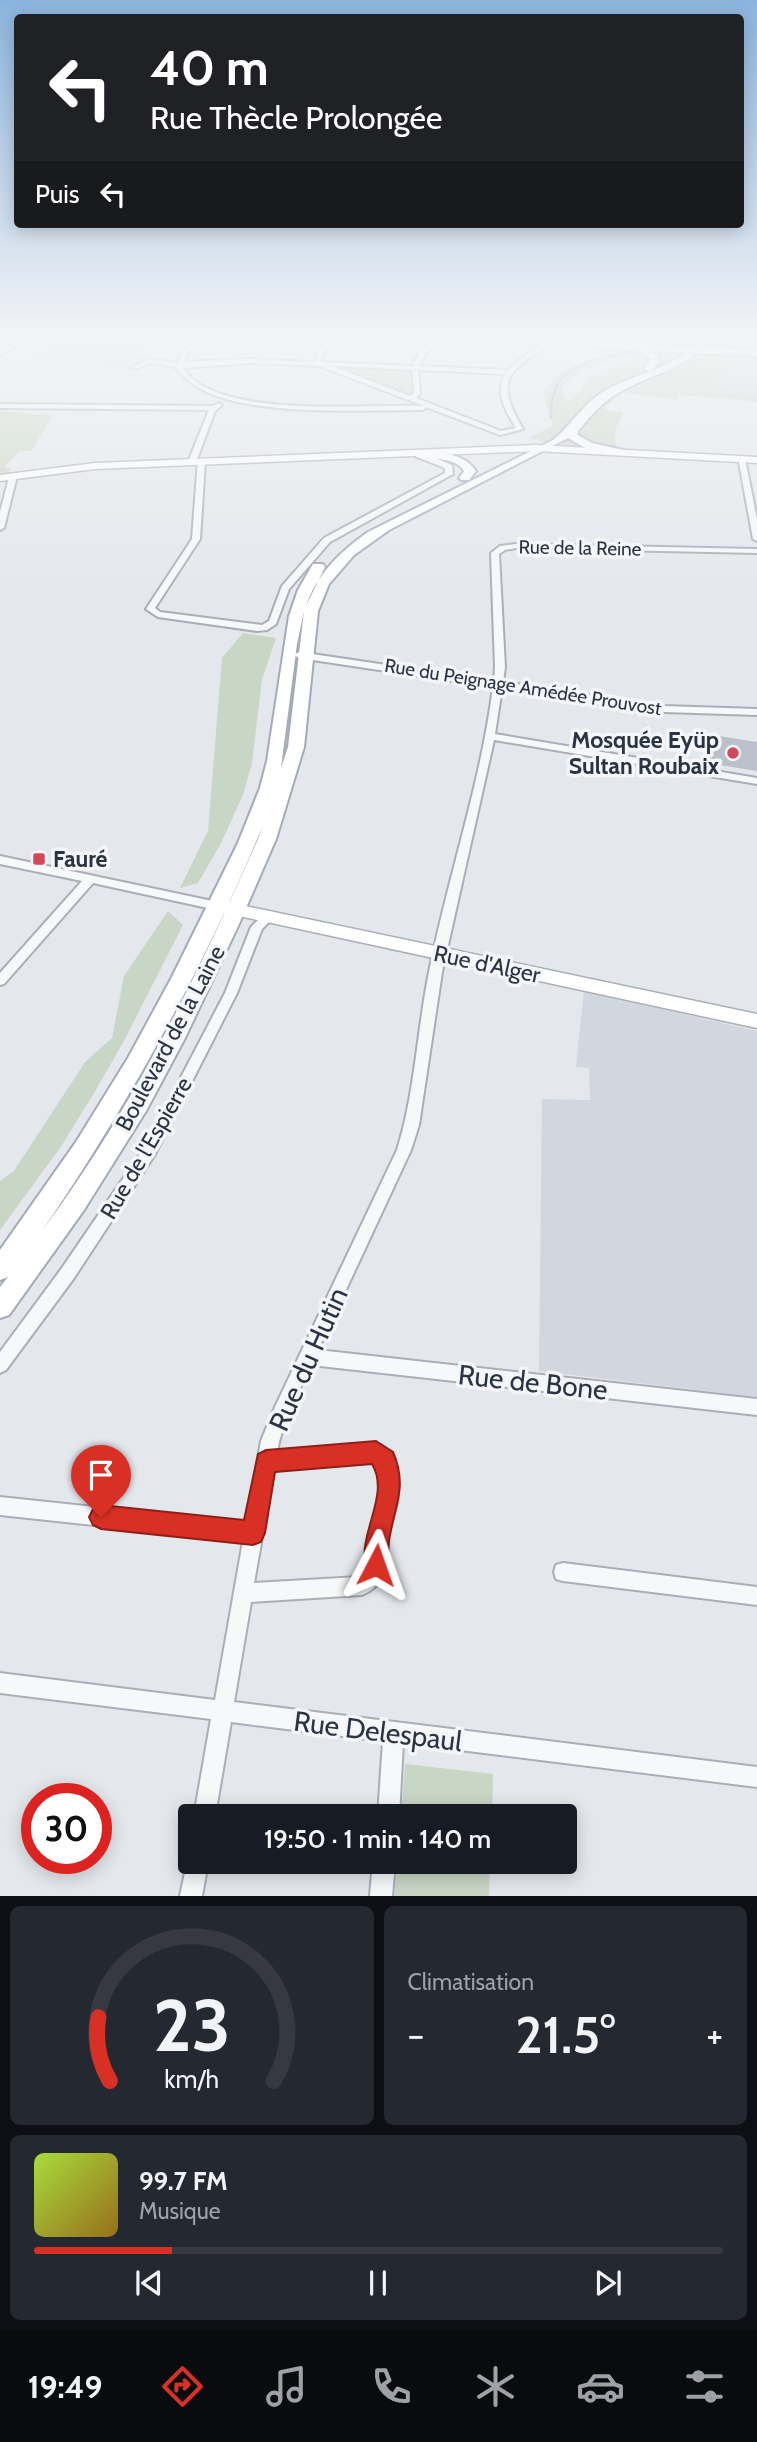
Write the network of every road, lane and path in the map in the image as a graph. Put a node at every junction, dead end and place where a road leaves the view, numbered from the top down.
1 (209, 424) edge
2 (478, 424) edge
3 (518, 424) edge
4 (562, 424) edge
5 (576, 424) edge
6 (572, 430) junction
7 (529, 451) junction
8 (619, 452) junction
9 (642, 454) junction
10 (420, 455) junction
11 (741, 458) junction
12 (757, 459) edge
13 (197, 462) junction
14 (13, 476) junction
15 (0, 478) edge
16 (465, 478) junction
17 (438, 481) junction
18 (0, 528) edge
19 (757, 539) edge
20 (757, 551) edge
21 (298, 654) junction
22 (498, 684) junction
23 (757, 712) edge
24 (489, 736) junction
25 (757, 781) edge
26 (0, 860) edge
27 (89, 879) junction
28 (227, 908) junction
29 (268, 917) junction
30 (439, 954) junction
31 (0, 981) edge
32 (757, 1021) edge
33 (0, 1269) edge
34 (0, 1307) edge
35 (308, 1357) junction
36 (0, 1365) edge
37 (757, 1408) edge
38 (266, 1462) junction
39 (0, 1506) edge
40 (253, 1533) junction
41 (563, 1572) dead end
42 (243, 1593) junction
43 (757, 1596) edge
44 (0, 1682) edge
45 (222, 1711) junction
46 (394, 1733) junction
47 (757, 1777) edge
48 (206, 1804) edge
49 (389, 1804) edge
50 (195, 1874) edge
51 (383, 1874) edge
52 (191, 1896) edge
53 (381, 1896) edge

1 - 13 street
2 - 3 street
4 - 7 main road
5 - 6 main road
6 - 7 main road
6 - 8 main road
7 - 8 street
7 - 9 street
7 - 10 street
7 - 16 main road
7 - 21 main road
8 - 9 street
9 - 11 street
10 - 13 street
10 - 16 main road
10 - 17 street
11 - 12 street
11 - 19 street
13 - 14 street
13 - 17 street
14 - 15 street
14 - 18 street
16 - 17 street
16 - 21 main road
20 - 22 street, Rue de la Reine
21 - 22 street, Rue du Peignage Amédée Prouvost
21 - 28 main road, Boulevard de la Laine
21 - 28 main road, Boulevard de la Laine
22 - 23 street, Rue du Peignage Amédée Prouvost
22 - 24 street, Rue du Hutin
24 - 25 street
24 - 30 street, Rue du Hutin
26 - 27 street
27 - 28 street
27 - 31 street
28 - 29 street, Rue d'Alger
28 - 33 main road, Boulevard de la Laine
28 - 34 main road, Boulevard de la Laine
29 - 30 street, Rue d'Alger
29 - 36 street, Rue de l'Espierre
30 - 32 street, Rue d'Alger
30 - 35 street, Rue du Hutin
35 - 37 street, Rue de Bone
35 - 38 street, Rue du Hutin
38 - 40 street, Rue du Hutin
38 - 42 street
39 - 40 street
40 - 42 street, Rue du Hutin
41 - 43 street
42 - 45 street, Rue du Hutin
44 - 45 street, Rue Delespaul
45 - 46 street, Rue Delespaul
45 - 48 street, Rue du Hutin
46 - 47 street, Rue Delespaul
46 - 49 street
50 - 52 street
51 - 53 street

